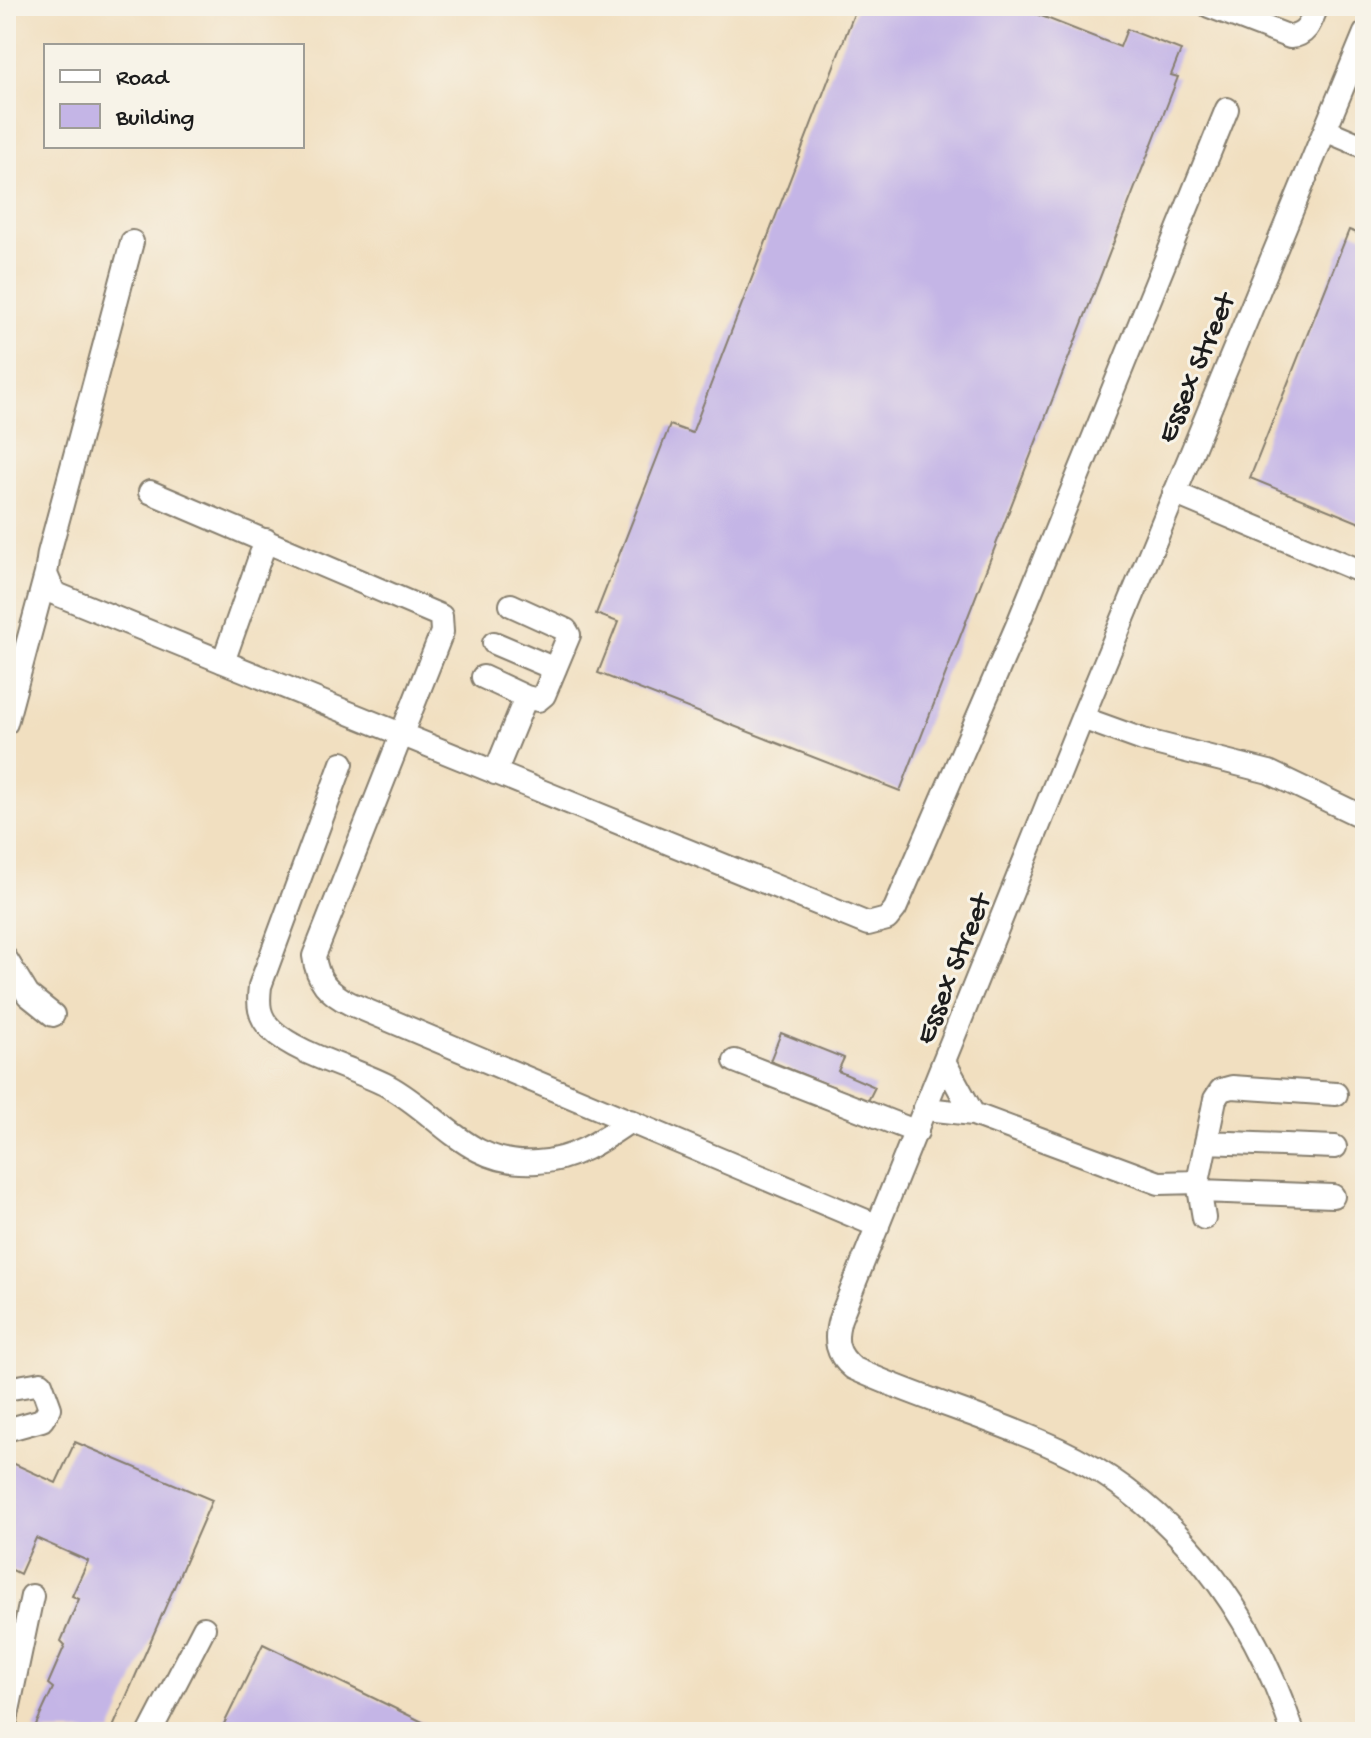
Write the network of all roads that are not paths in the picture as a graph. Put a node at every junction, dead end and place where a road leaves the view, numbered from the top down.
1 (1209, 6) edge
2 (1317, 6) edge
3 (1365, 33) edge
4 (1227, 109) dead end
5 (1325, 130) junction
6 (1365, 147) edge
7 (132, 242) dead end
8 (150, 492) dead end
9 (1174, 493) junction
10 (266, 540) junction
11 (1365, 573) edge
12 (46, 574) junction
13 (511, 605) dead end
14 (494, 643) dead end
15 (223, 662) junction
16 (555, 669) junction
17 (483, 677) dead end
18 (526, 697) junction
19 (1082, 718) junction
20 (6, 723) edge
21 (403, 736) junction
22 (342, 763) dead end
23 (495, 773) junction
24 (1365, 818) edge
25 (6, 959) edge
26 (53, 1015) dead end
27 (735, 1061) dead end
28 (945, 1063) junction
29 (1336, 1094) dead end
30 (926, 1109) junction
31 (973, 1114) junction
32 (630, 1121) junction
33 (917, 1132) junction
34 (1206, 1142) junction
35 (1335, 1147) dead end
36 (1199, 1186) junction
37 (1333, 1196) dead end
38 (1204, 1218) dead end
39 (878, 1226) junction
40 (6, 1389) edge
41 (6, 1430) edge
42 (32, 1596) dead end
43 (204, 1628) dead end
44 (6, 1720) edge
45 (150, 1732) edge
46 (1293, 1732) edge

1 - 2 street
3 - 5 street, Essex Street
4 - 23 street
5 - 6 street
5 - 9 street, Essex Street
7 - 12 street
8 - 10 street
9 - 11 street
9 - 19 street, Essex Street
10 - 15 street
10 - 21 street
12 - 15 street
12 - 20 street
13 - 16 street
14 - 16 street
15 - 21 street
16 - 18 street
17 - 18 street
18 - 23 street
19 - 24 street
19 - 28 street, Essex Street
21 - 23 street
21 - 32 street
22 - 32 street
25 - 26 street
27 - 33 street
28 - 30 street, Essex Street
28 - 31 street
29 - 34 street
30 - 31 street
30 - 33 street, Essex Street
31 - 36 street
32 - 39 street
33 - 39 street, Essex Street
34 - 35 street
34 - 36 street
36 - 37 street
36 - 38 street
39 - 46 street, Essex Street
40 - 41 street
42 - 44 street
43 - 45 street

